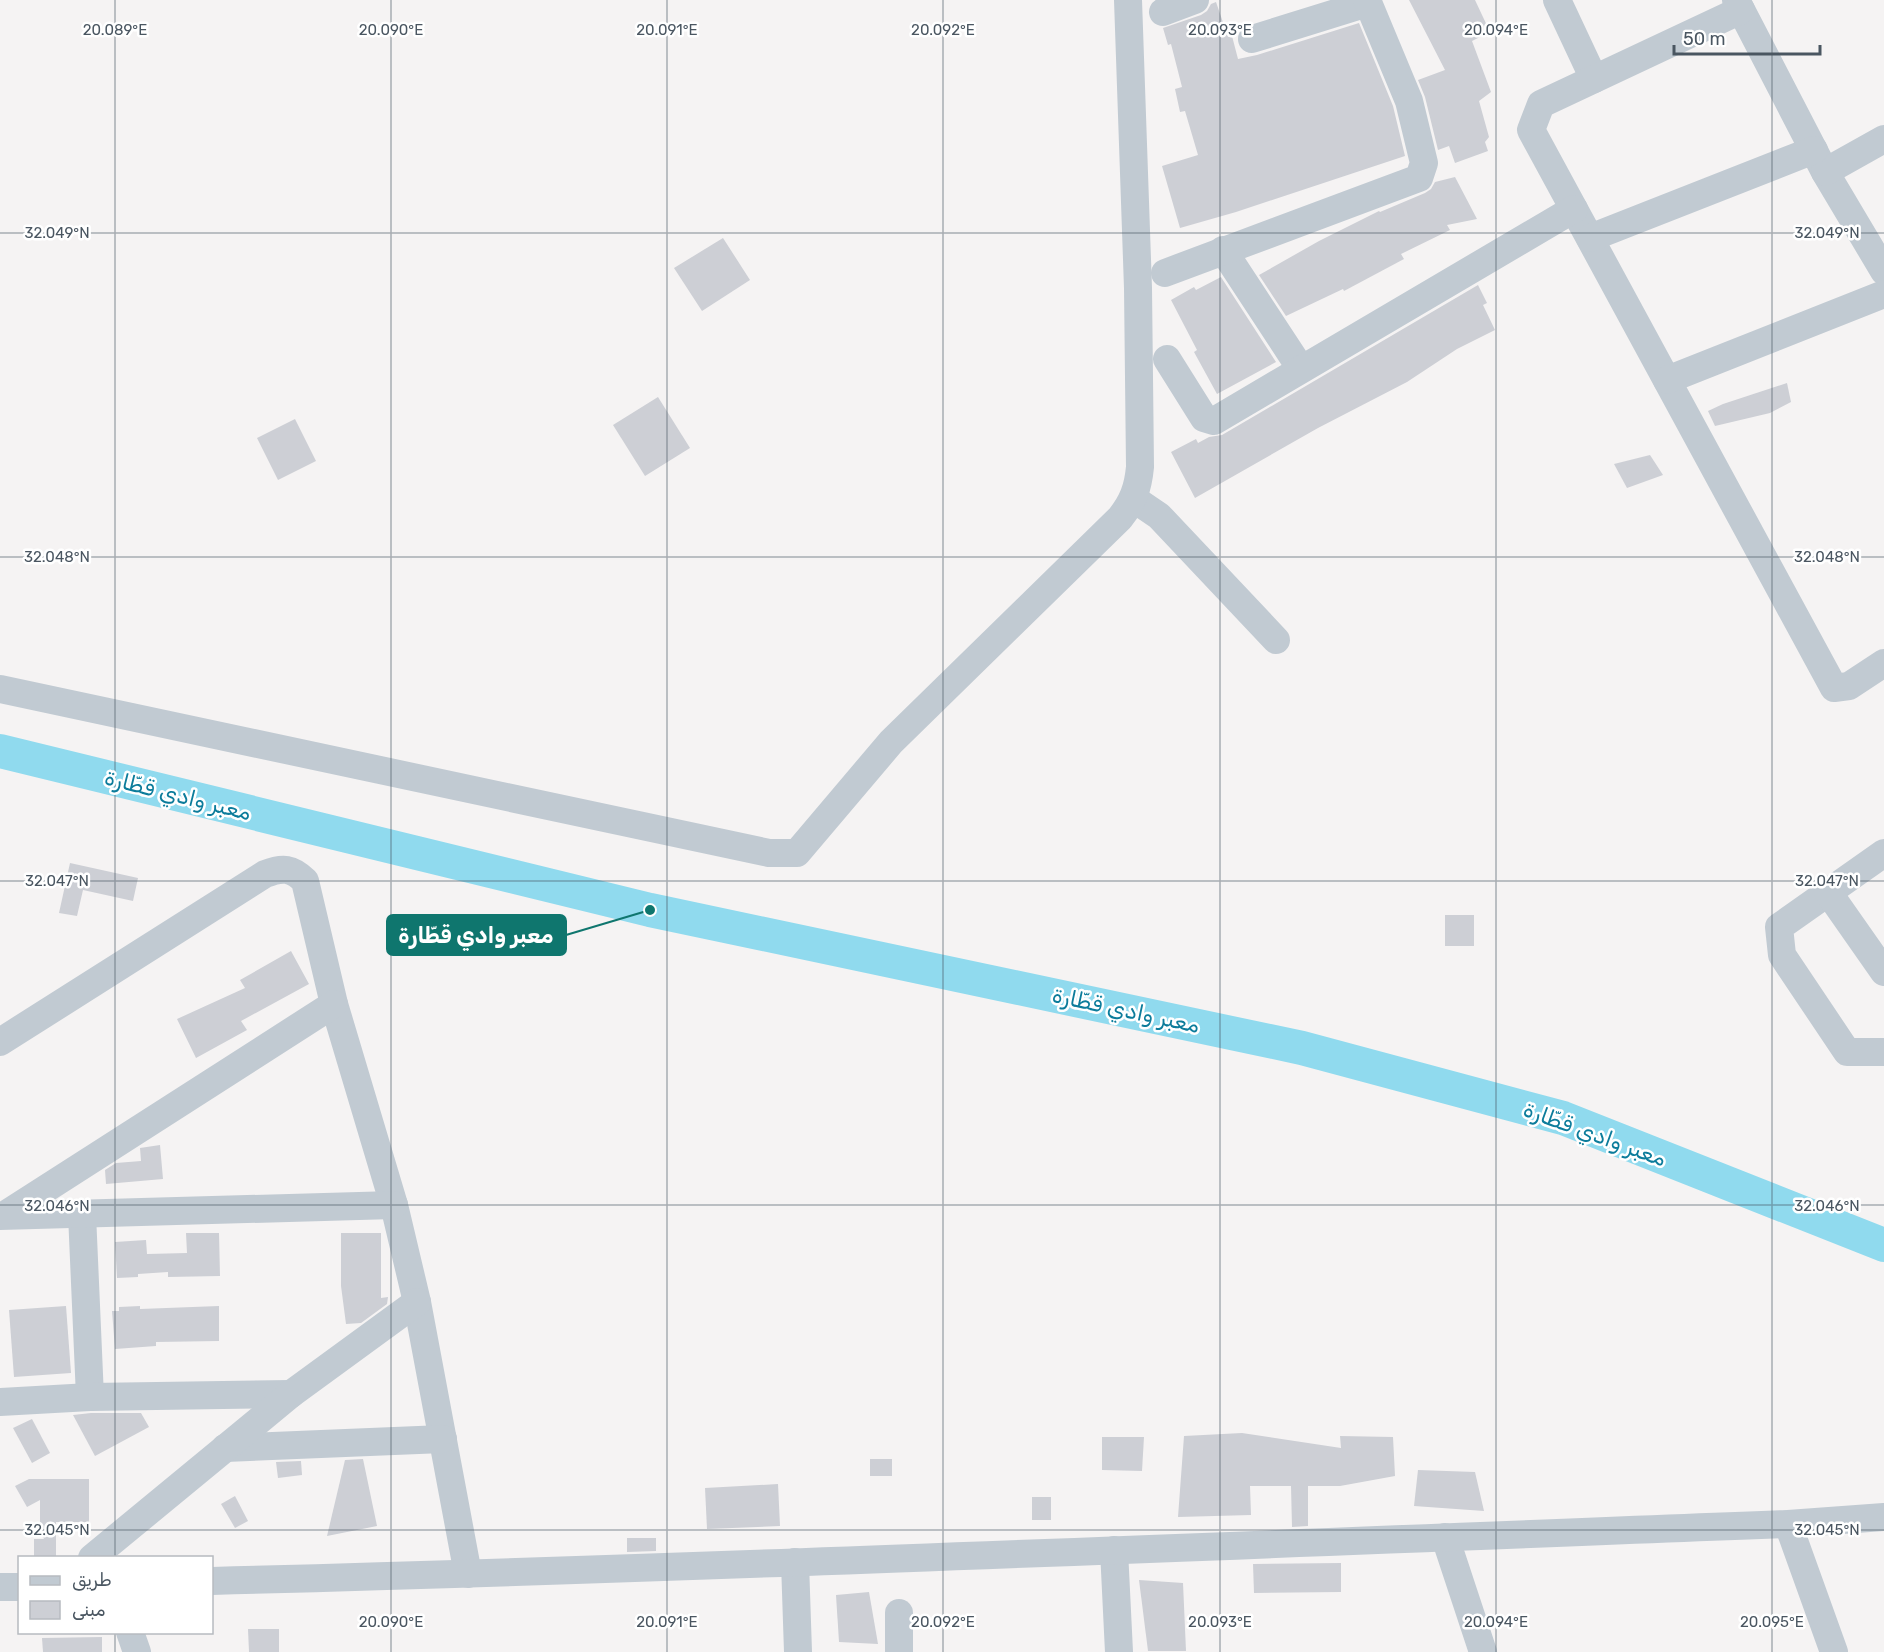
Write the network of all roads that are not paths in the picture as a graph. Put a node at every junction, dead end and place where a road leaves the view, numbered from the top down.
1 (1128, 0) edge
2 (1195, 0) edge
3 (1557, 0) edge
4 (1367, 1) edge
5 (1739, 5) edge
6 (1163, 12) dead end
7 (1252, 39) dead end
8 (1594, 79) junction
9 (1884, 139) edge
10 (1819, 161) junction
11 (1574, 209) junction
12 (1590, 238) junction
13 (1223, 250) junction
14 (1884, 271) edge
15 (1165, 273) dead end
16 (1884, 294) edge
17 (1167, 359) dead end
18 (1301, 369) junction
19 (1667, 380) junction
20 (1134, 498) junction
21 (1276, 640) dead end
22 (1884, 663) edge
23 (0, 689) edge
24 (1884, 853) edge
25 (1828, 892) junction
26 (1884, 972) edge
27 (334, 1004) junction
28 (0, 1042) edge
29 (1884, 1052) edge
30 (394, 1205) junction
31 (82, 1214) junction
32 (2, 1216) edge
33 (417, 1302) junction
34 (291, 1394) junction
35 (90, 1397) junction
36 (0, 1402) edge
37 (442, 1439) junction
38 (225, 1448) junction
39 (1884, 1517) edge
40 (1788, 1524) junction
41 (1445, 1537) junction
42 (1114, 1550) junction
43 (93, 1556) edge
44 (795, 1562) junction
45 (468, 1574) junction
46 (213, 1581) edge
47 (0, 1587) edge
48 (18, 1587) edge
49 (899, 1612) dead end
50 (131, 1634) edge
51 (137, 1652) edge
52 (798, 1652) edge
53 (899, 1652) edge
54 (1119, 1652) edge
55 (1483, 1652) edge
56 (1834, 1652) edge

1 - 20 street
2 - 6 street
3 - 8 street
4 - 7 street
4 - 13 street
5 - 8 street
5 - 10 street
8 - 11 street
9 - 10 street
10 - 12 street
10 - 14 street
11 - 12 street
11 - 18 street
12 - 19 street
13 - 15 street
13 - 18 street
16 - 19 street
17 - 18 street
19 - 22 street
20 - 21 street
20 - 23 street
24 - 25 street
25 - 26 street
25 - 29 street
27 - 28 street
27 - 30 street
27 - 32 street
30 - 31 street
30 - 33 street
31 - 32 street
31 - 35 street
33 - 34 street
33 - 37 street
34 - 35 street
34 - 38 street
35 - 36 street
37 - 38 street
37 - 45 street
38 - 43 street
39 - 40 street
40 - 41 street
40 - 56 street
41 - 42 street
41 - 55 street
42 - 44 street
42 - 54 street
44 - 45 street
44 - 52 street
45 - 46 street
47 - 48 street
49 - 53 street
50 - 51 street

